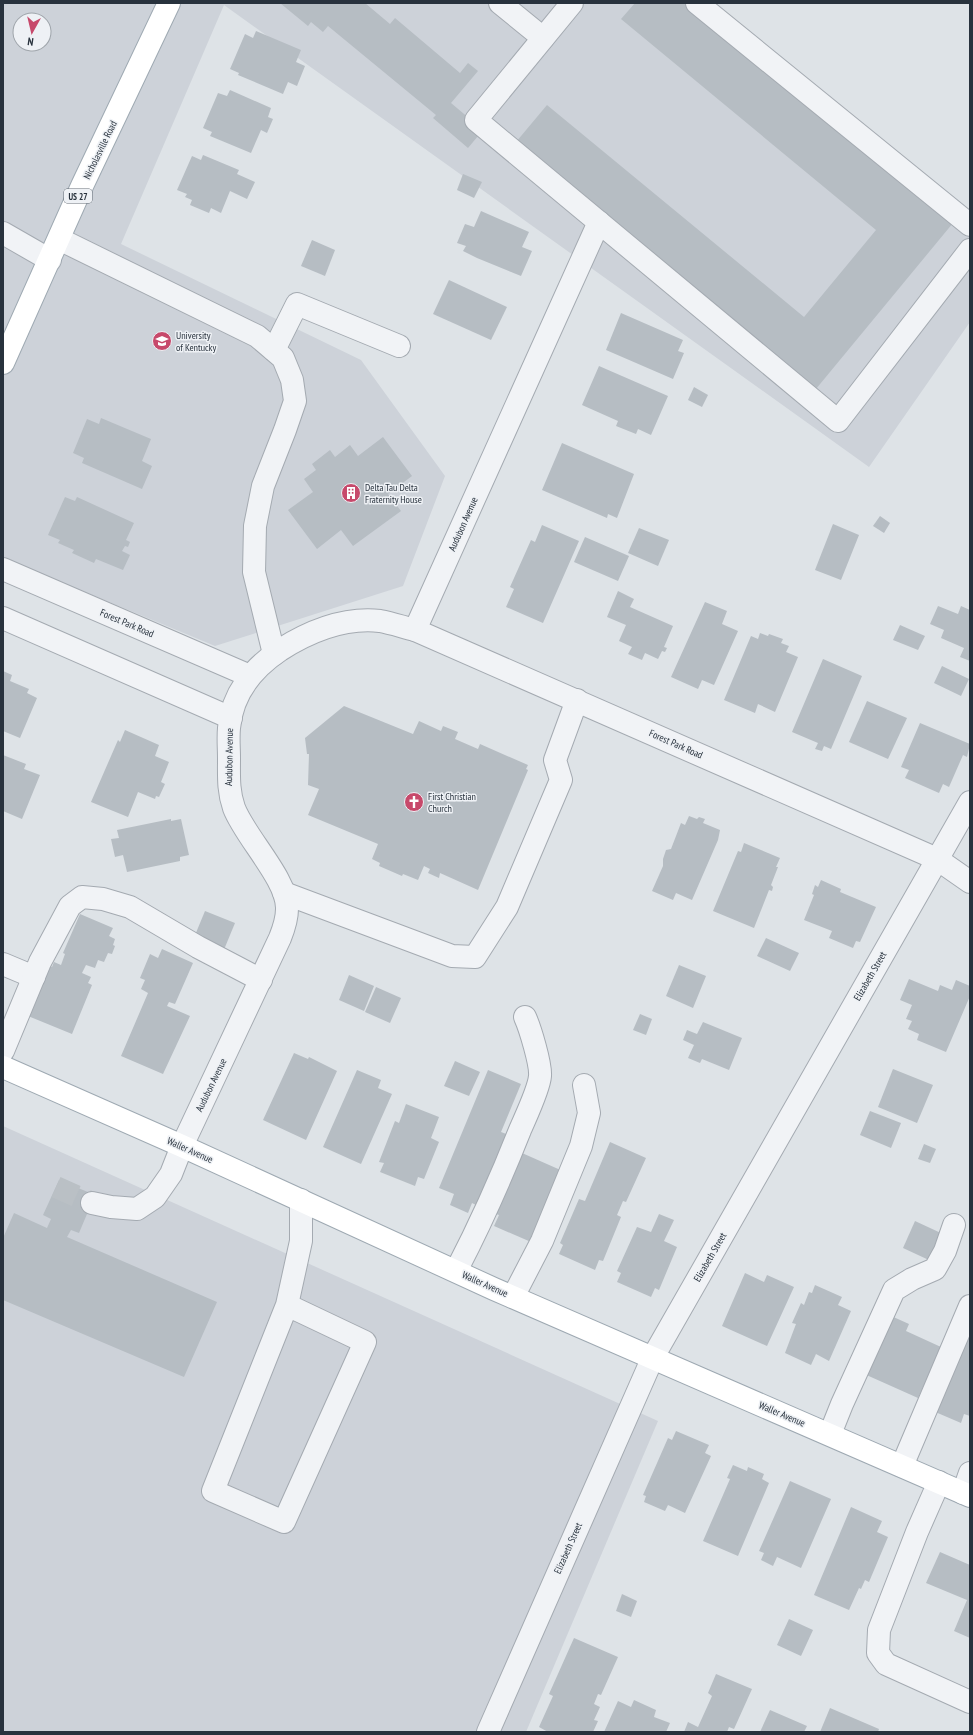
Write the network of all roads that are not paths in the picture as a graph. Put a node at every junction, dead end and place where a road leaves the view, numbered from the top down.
1 (169, 3) edge
2 (500, 3) edge
3 (572, 3) edge
4 (697, 3) edge
5 (543, 38) junction
6 (599, 222) junction
7 (970, 225) edge
8 (3, 233) edge
9 (59, 239) junction
10 (970, 250) edge
11 (50, 260) junction
12 (399, 346) dead end
13 (274, 350) junction
14 (3, 363) edge
15 (3, 570) edge
16 (3, 618) edge
17 (415, 630) junction
18 (274, 654) junction
19 (250, 676) junction
20 (577, 700) junction
21 (231, 718) junction
22 (970, 802) edge
23 (937, 859) junction
24 (970, 862) edge
25 (970, 882) edge
26 (284, 893) junction
27 (3, 964) edge
28 (34, 977) junction
29 (261, 980) junction
30 (525, 1017) dead end
31 (3, 1051) edge
32 (3, 1066) edge
33 (584, 1086) dead end
34 (182, 1146) junction
35 (301, 1200) junction
36 (92, 1203) tunnel mouth
37 (954, 1225) dead end
38 (456, 1271) junction
39 (513, 1297) junction
40 (288, 1305) junction
41 (970, 1306) edge
42 (653, 1357) junction
43 (830, 1434) junction
44 (902, 1466) junction
45 (939, 1482) junction
46 (968, 1487) edge
47 (970, 1702) edge
48 (488, 1732) edge

1 - 9 main road, Nicholasville Road / US 27
2 - 5 street
3 - 5 street
4 - 7 street
5 - 6 street
6 - 10 street
6 - 17 street, Audubon Avenue
8 - 11 street
9 - 11 main road, Nicholasville Road / US 27
9 - 13 street
11 - 14 main road, Nicholasville Road / US 27
12 - 13 street
13 - 18 street
15 - 19 street, Forest Park Road
16 - 21 street
17 - 18 street, Audubon Avenue
17 - 20 street, Forest Park Road
18 - 19 street, Audubon Avenue
19 - 21 street, Audubon Avenue
20 - 23 street, Forest Park Road
20 - 26 street
21 - 26 street, Audubon Avenue
22 - 23 street, Elizabeth Street
23 - 24 street, Forest Park Road
23 - 25 street, Forest Park Road
23 - 42 street, Elizabeth Street
26 - 29 street, Audubon Avenue
27 - 28 street
28 - 29 street
28 - 31 street
29 - 34 street, Audubon Avenue
30 - 38 street
32 - 34 main road, Waller Avenue
33 - 39 street
34 - 35 main road, Waller Avenue
34 - 36 street, Audubon Avenue
35 - 38 main road, Waller Avenue
35 - 40 street
37 - 43 street
38 - 39 main road, Waller Avenue
39 - 42 main road, Waller Avenue
40 - 40 street
41 - 44 street
42 - 43 main road, Waller Avenue
42 - 48 street, Elizabeth Street
43 - 44 main road, Waller Avenue
44 - 45 main road, Waller Avenue
45 - 46 main road, Waller Avenue
45 - 47 street

